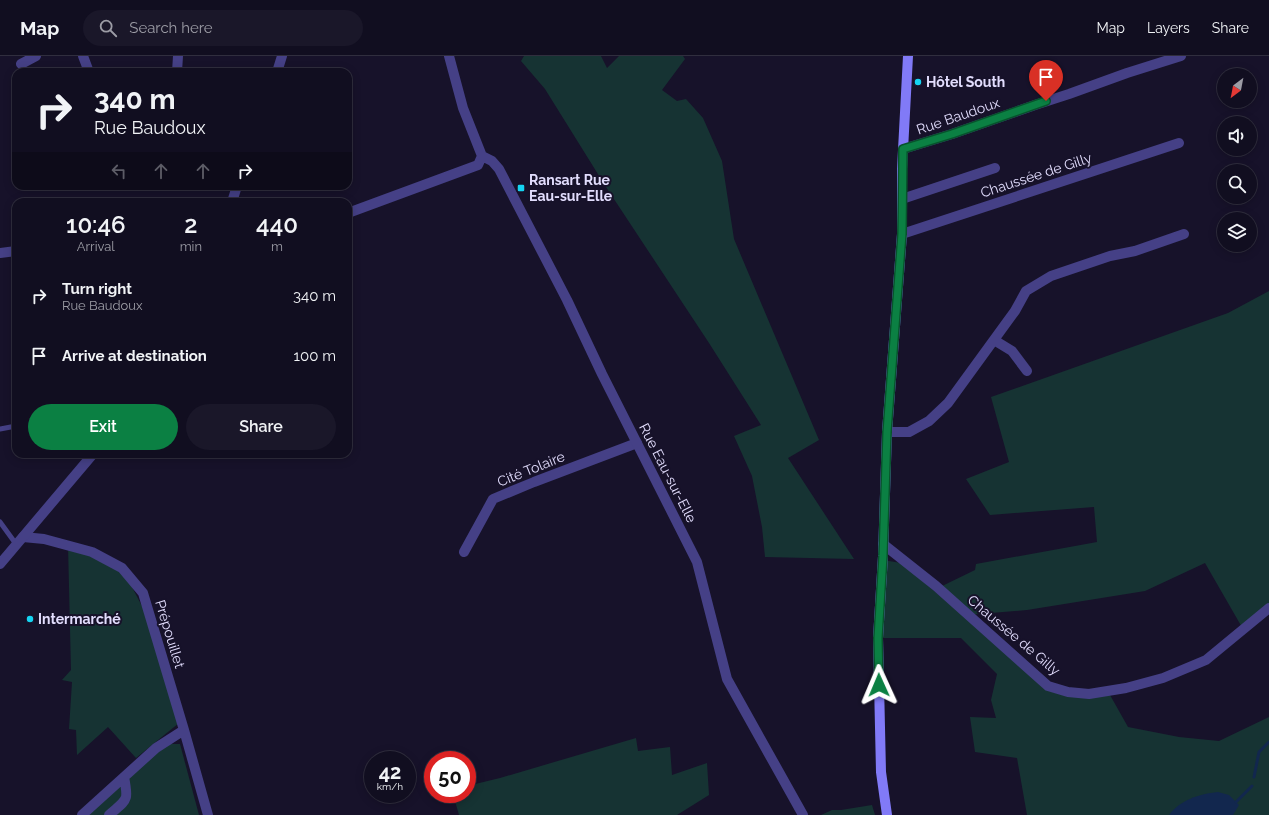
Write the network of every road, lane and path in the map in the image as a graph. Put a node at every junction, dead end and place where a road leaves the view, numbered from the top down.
1 (36, 56) edge
2 (83, 56) edge
3 (178, 56) edge
4 (282, 56) edge
5 (449, 56) edge
6 (908, 56) edge
7 (1181, 56) edge
8 (21, 64) dead end
9 (88, 68) edge
10 (177, 68) edge
11 (278, 68) edge
12 (1179, 143) dead end
13 (903, 149) junction
14 (482, 156) junction
15 (995, 168) dead end
16 (902, 199) junction
17 (352, 212) edge
18 (902, 234) junction
19 (1184, 234) dead end
20 (12, 252) edge
21 (0, 253) edge
22 (994, 340) junction
23 (1027, 371) dead end
24 (12, 427) edge
25 (0, 429) edge
26 (887, 432) junction
27 (637, 443) junction
28 (90, 458) edge
29 (0, 522) edge
30 (20, 540) junction
31 (883, 544) junction
32 (464, 552) dead end
33 (0, 564) edge
34 (1269, 608) edge
35 (184, 730) junction
36 (124, 777) junction
37 (82, 815) edge
38 (109, 815) edge
39 (208, 815) edge
40 (803, 815) edge
41 (887, 815) edge

1 - 8 street
2 - 9 street
3 - 10 street
4 - 11 street
5 - 14 street
6 - 13 main road
7 - 13 street, Rue Baudoux
12 - 18 street, Chaussée de Gilly
13 - 16 main road
14 - 17 street
14 - 27 street, Rue Eau-sur-Elle
15 - 16 street, Chaussée de Gilly
16 - 18 main road
18 - 26 main road
19 - 22 street
20 - 21 street
22 - 23 street
22 - 26 street
24 - 25 lane
26 - 31 main road
27 - 32 street, Cité Tolaire
27 - 40 street, Rue Eau-sur-Elle
28 - 30 street
29 - 30 lane
30 - 33 street
30 - 35 street, Prépouillet
31 - 34 street, Chaussée de Gilly
31 - 41 main road
35 - 36 street
35 - 39 street, Prépouillet
36 - 37 street
36 - 38 street

